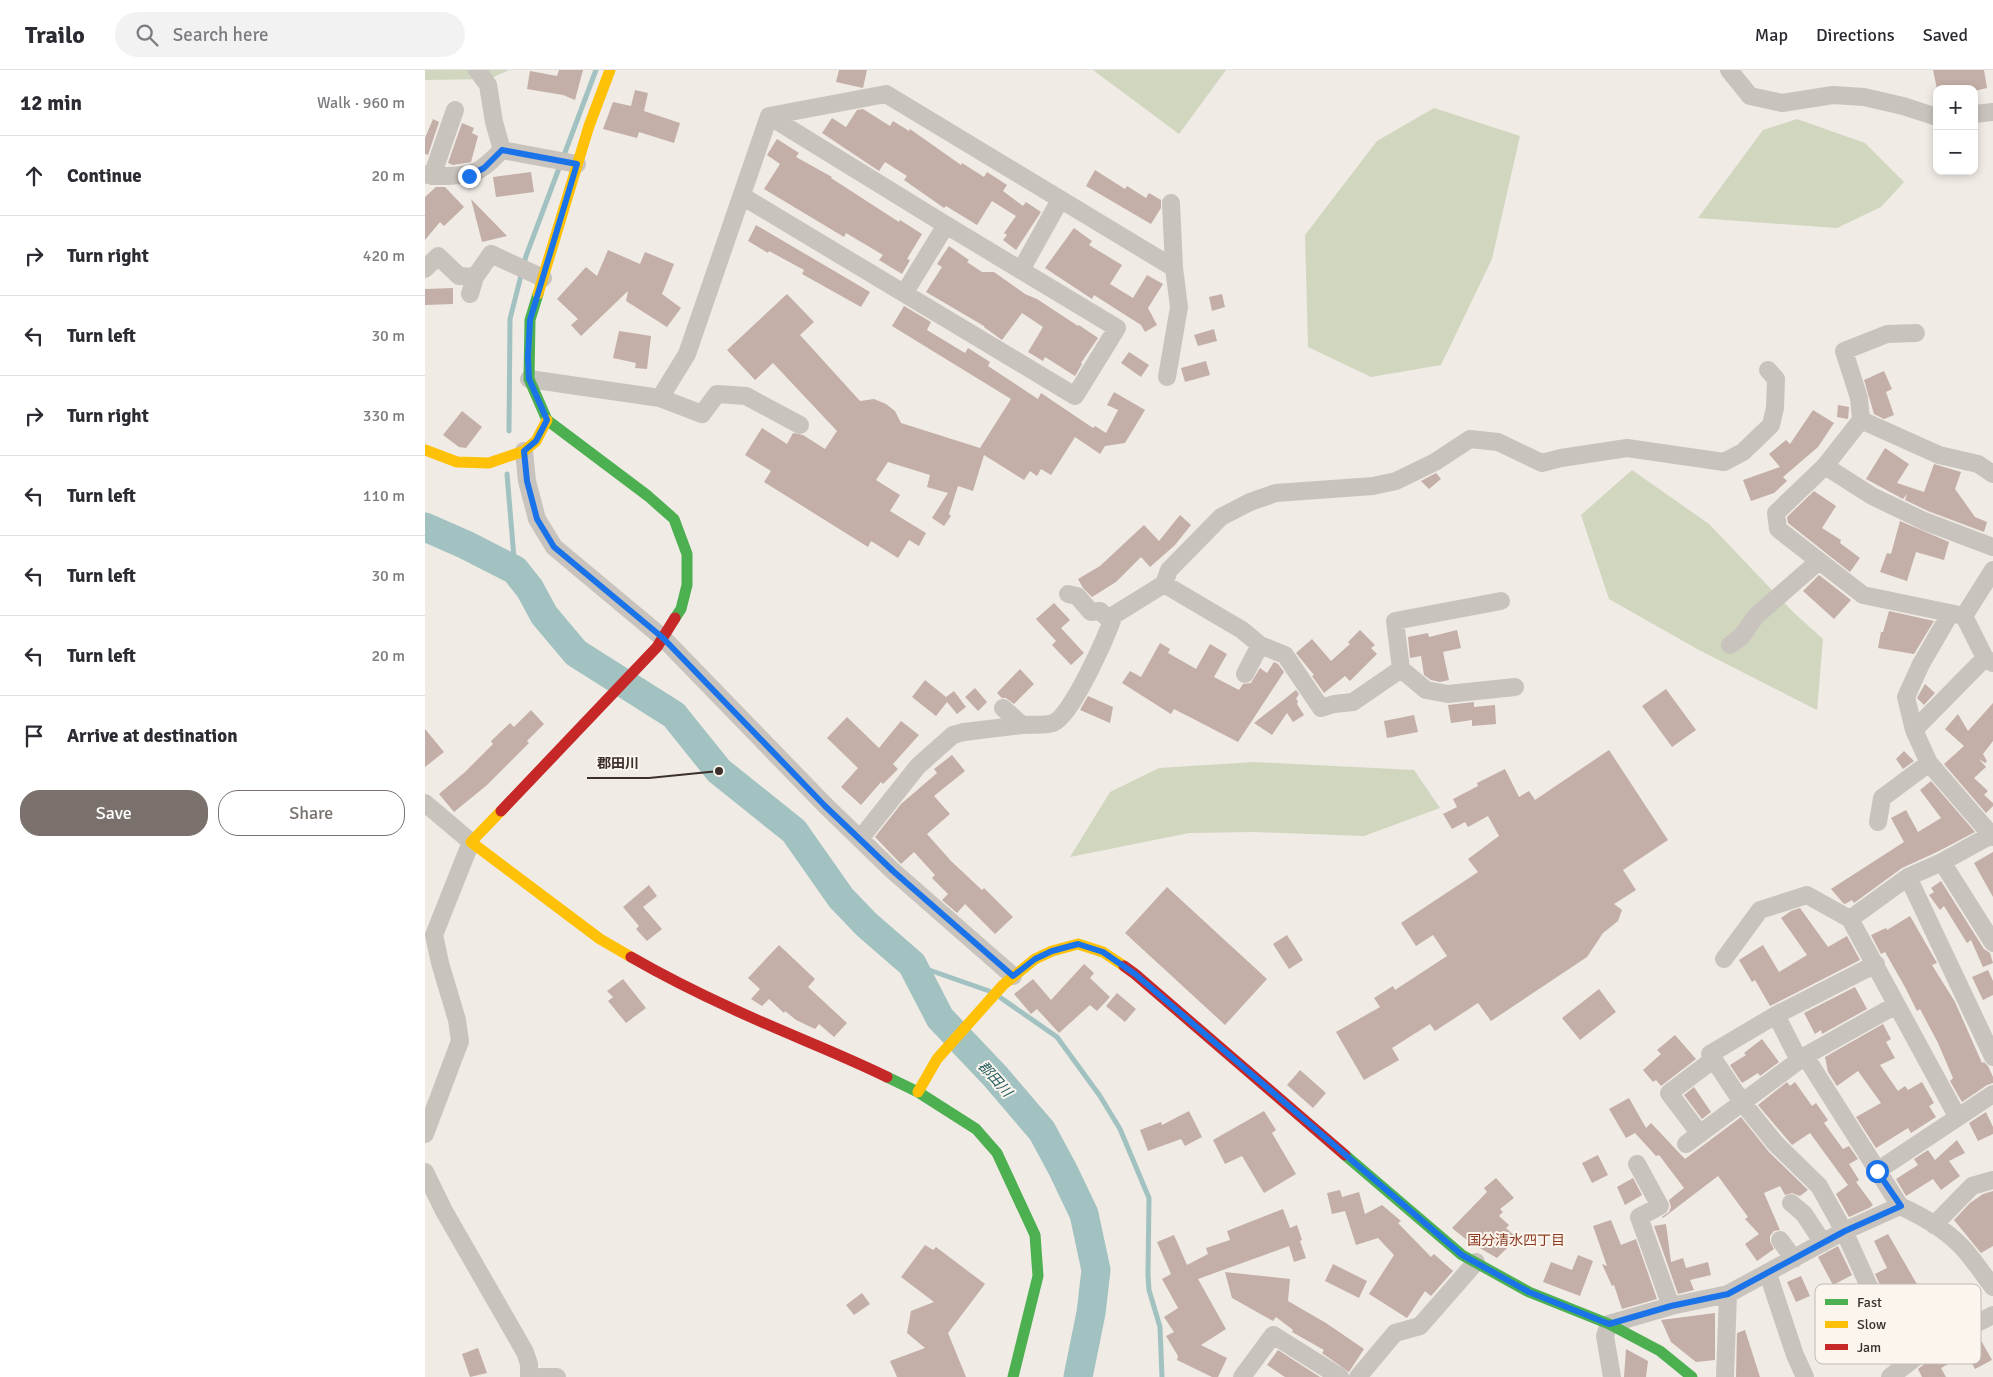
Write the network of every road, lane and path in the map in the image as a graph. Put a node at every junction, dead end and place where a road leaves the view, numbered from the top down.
1 (477, 70) edge
2 (610, 70) edge
3 (1729, 70) edge
4 (455, 110) dead end
5 (1993, 112) edge
6 (1978, 114) edge
7 (769, 116) junction
8 (1933, 116) edge
9 (502, 150) junction
10 (572, 163) junction
11 (428, 175) edge
12 (742, 196) junction
13 (1061, 200) junction
14 (1171, 203) dead end
15 (946, 226) junction
16 (1174, 268) junction
17 (425, 270) edge
18 (1021, 270) junction
19 (537, 275) junction
20 (905, 292) junction
21 (1916, 333) dead end
22 (1768, 370) dead end
23 (1167, 377) dead end
24 (529, 379) junction
25 (660, 398) junction
26 (547, 420) junction
27 (1861, 420) junction
28 (800, 425) dead end
29 (425, 450) edge
30 (524, 451) junction
31 (1825, 466) junction
32 (1993, 474) edge
33 (1993, 547) edge
34 (1819, 561) junction
35 (1993, 570) edge
36 (1164, 584) junction
37 (1068, 594) dead end
38 (1501, 601) dead end
39 (1957, 615) junction
40 (1111, 621) junction
41 (660, 642) junction
42 (1260, 645) junction
43 (1730, 645) dead end
44 (1989, 660) edge
45 (1401, 669) junction
46 (1245, 674) dead end
47 (1515, 687) dead end
48 (1003, 708) dead end
49 (1022, 725) junction
50 (1914, 730) junction
51 (1929, 763) junction
52 (425, 804) edge
53 (1878, 822) dead end
54 (1992, 836) edge
55 (861, 840) junction
56 (471, 842) junction
57 (1942, 862) junction
58 (1907, 877) junction
59 (1850, 919) junction
60 (1993, 943) edge
61 (1724, 959) dead end
62 (1876, 964) junction
63 (1008, 980) junction
64 (1895, 1004) junction
65 (1776, 1015) junction
66 (1802, 1058) junction
67 (1993, 1058) edge
68 (1714, 1059) junction
69 (918, 1092) junction
70 (1993, 1094) edge
71 (1742, 1102) junction
72 (428, 1114) edge
73 (1957, 1116) junction
74 (425, 1134) edge
75 (1700, 1134) junction
76 (1686, 1144) dead end
77 (1637, 1164) dead end
78 (1877, 1171) junction
79 (425, 1172) edge
80 (1993, 1180) edge
81 (1791, 1203) dead end
82 (1901, 1206) junction
83 (1934, 1224) junction
84 (1845, 1231) junction
85 (1781, 1240) dead end
86 (1823, 1243) junction
87 (1794, 1259) junction
88 (1476, 1262) junction
89 (1768, 1274) junction
90 (1868, 1284) edge
91 (1993, 1287) edge
92 (1728, 1294) junction
93 (1671, 1306) junction
94 (1993, 1315) edge
95 (1981, 1321) edge
96 (1609, 1324) junction
97 (1906, 1364) edge
98 (529, 1377) edge
99 (541, 1377) edge
100 (557, 1377) edge
101 (1013, 1377) edge
102 (1242, 1377) edge
103 (1341, 1377) edge
104 (1358, 1377) edge
105 (1612, 1377) edge
106 (1692, 1377) edge
107 (1725, 1377) edge
108 (1805, 1377) edge
109 (1890, 1377) edge

1 - 9 street
2 - 10 street
3 - 8 street
4 - 11 street
5 - 6 street
7 - 12 street
7 - 13 street
7 - 15 street
9 - 10 street
9 - 11 street
10 - 19 street
12 - 20 street
12 - 25 street
13 - 16 street
13 - 18 street
14 - 16 street
15 - 18 street
15 - 20 street
16 - 23 street
17 - 19 street
18 - 20 street
19 - 24 street
21 - 27 street
22 - 36 street
24 - 25 street
24 - 26 street
25 - 28 street
26 - 30 street
26 - 41 street
27 - 31 street
27 - 32 street
29 - 30 street
30 - 41 street
31 - 33 street
31 - 34 street
34 - 39 street
34 - 43 street
35 - 39 street
36 - 40 street
36 - 42 street
37 - 40 street
38 - 45 street
39 - 44 street
39 - 50 street
40 - 49 street
41 - 55 street
41 - 56 street
42 - 45 street
42 - 46 street
44 - 50 street
45 - 47 street
48 - 49 street
49 - 55 street
50 - 51 street
51 - 53 street
51 - 54 street
52 - 56 street
54 - 57 street
55 - 63 street
56 - 69 street
56 - 72 street
57 - 58 street
57 - 60 street
58 - 59 street
58 - 67 street
59 - 61 street
59 - 62 street
62 - 64 street
62 - 65 street
63 - 69 street
63 - 88 street
64 - 66 street
64 - 73 street
65 - 66 street
65 - 68 street
66 - 71 street
66 - 78 street
68 - 71 street
68 - 75 street
69 - 101 street
70 - 73 street
71 - 75 street
71 - 84 street
72 - 74 street
73 - 78 street
75 - 76 street
77 - 93 street
78 - 82 street
79 - 98 street
80 - 83 street
81 - 86 street
82 - 83 street
82 - 84 street
83 - 91 street
84 - 86 street
84 - 90 street
85 - 87 street
86 - 87 street
87 - 89 street
88 - 96 street
88 - 104 street
89 - 92 street
89 - 108 street
92 - 93 street
92 - 107 street
93 - 96 street
94 - 95 street
96 - 105 street
96 - 106 street
97 - 109 street
99 - 100 street
102 - 103 street

